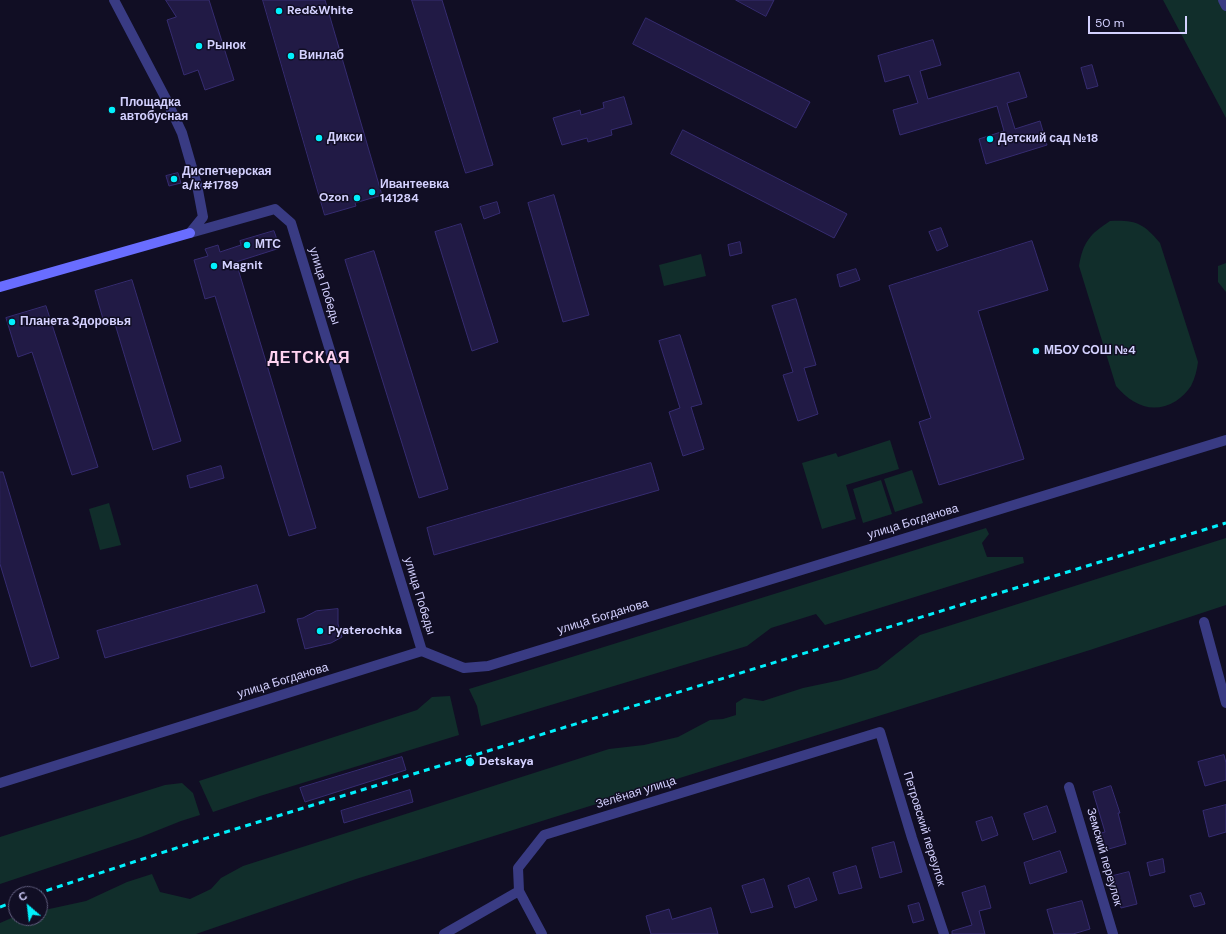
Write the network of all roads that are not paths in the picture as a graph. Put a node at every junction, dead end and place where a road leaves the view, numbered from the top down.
1 (114, 0) edge
2 (1223, 0) edge
3 (1226, 6) edge
4 (190, 233) junction
5 (0, 287) edge
6 (1226, 440) edge
7 (1204, 622) dead end
8 (422, 651) junction
9 (1226, 703) edge
10 (880, 732) joint
11 (0, 783) edge
12 (1069, 786) dead end
13 (519, 891) junction
14 (1110, 933) edge
15 (444, 934) edge
16 (542, 934) edge
17 (944, 934) edge

1 - 4 street
2 - 3 street
4 - 5 street, улица Победы
4 - 8 street, улица Победы
6 - 8 street, улица Богданова
7 - 9 street
8 - 11 street, улица Богданова
10 - 13 street, Зелёная улица
10 - 17 street, Петровский переулок
12 - 14 street, Земский переулок
13 - 15 street
13 - 16 street

